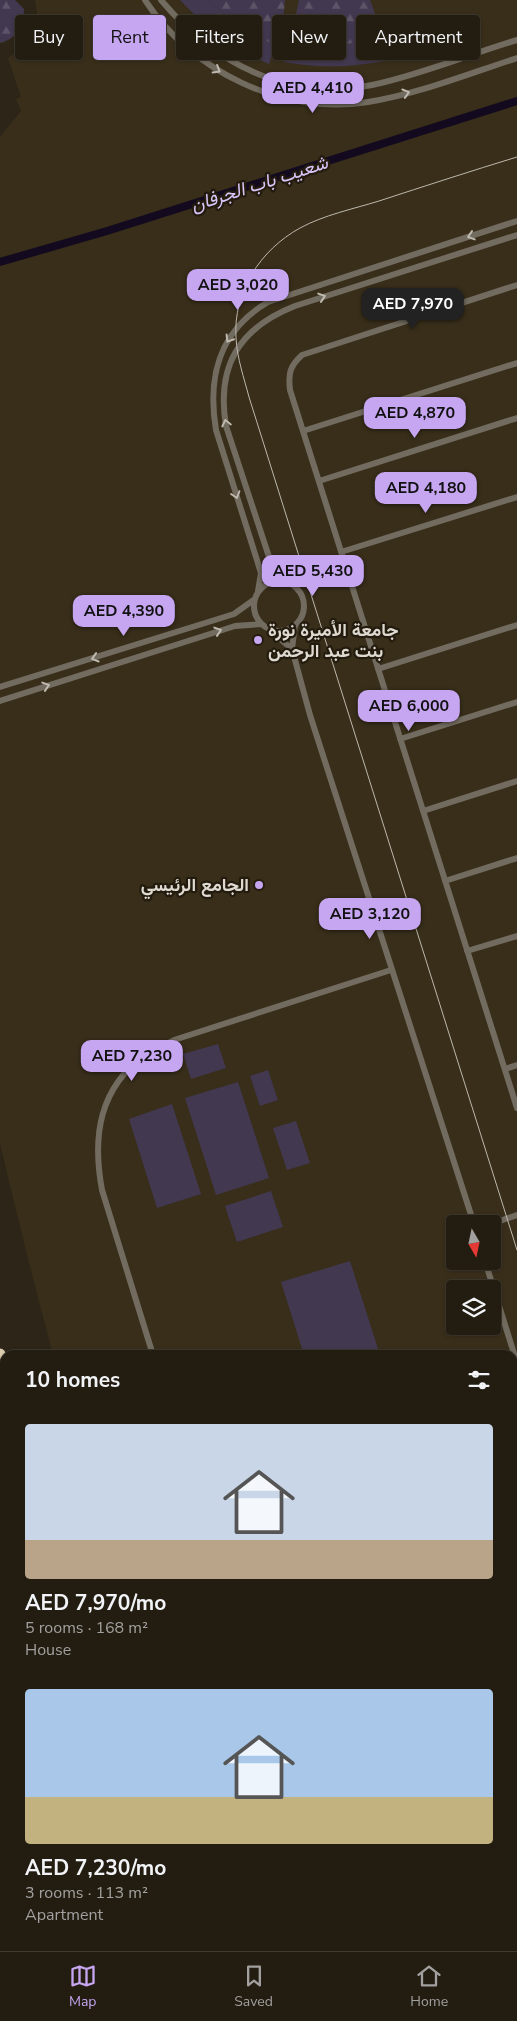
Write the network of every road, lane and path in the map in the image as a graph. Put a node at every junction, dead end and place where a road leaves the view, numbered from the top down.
1 (145, 0) edge
2 (161, 0) edge
3 (517, 40) edge
4 (517, 58) edge
5 (517, 221) edge
6 (517, 235) edge
7 (517, 285) edge
8 (517, 363) edge
9 (517, 418) edge
10 (303, 431) junction
11 (319, 481) junction
12 (517, 496) edge
13 (341, 552) junction
14 (286, 581) junction
15 (258, 591) junction
16 (255, 599) junction
17 (261, 624) junction
18 (295, 625) junction
19 (517, 625) edge
20 (268, 629) junction
21 (292, 649) junction
22 (378, 669) junction
23 (0, 687) edge
24 (0, 701) edge
25 (517, 702) edge
26 (400, 739) junction
27 (517, 781) edge
28 (423, 811) junction
29 (517, 858) edge
30 (445, 881) junction
31 (517, 936) edge
32 (468, 951) junction
33 (391, 970) junction
34 (517, 1065) edge
35 (505, 1069) junction
36 (517, 1108) edge
37 (471, 1215) edge
38 (517, 1215) edge
39 (501, 1221) edge
40 (488, 1270) edge
41 (151, 1350) edge
42 (513, 1350) edge

1 -> 4 street
2 - 3 street
5 -> 15 street
14 -> 6 street
7 - 10 street
8 - 10 street
9 - 11 street
10 - 11 street
11 - 13 street
12 - 13 street
13 - 22 street
14 - 15 street
14 - 18 street
15 - 16 street
16 - 17 street
16 -> 23 street
17 - 20 street
24 -> 17 street
18 - 20 street
18 - 21 street
19 - 22 street
20 - 21 street
21 - 33 street
22 - 26 street
25 - 26 street
26 - 28 street
27 - 28 street
28 - 30 street
29 - 30 street
30 - 32 street
31 - 32 street
32 - 35 street
33 - 37 street
33 - 41 street
34 - 35 street
35 - 36 street
38 - 39 street
40 - 42 street

